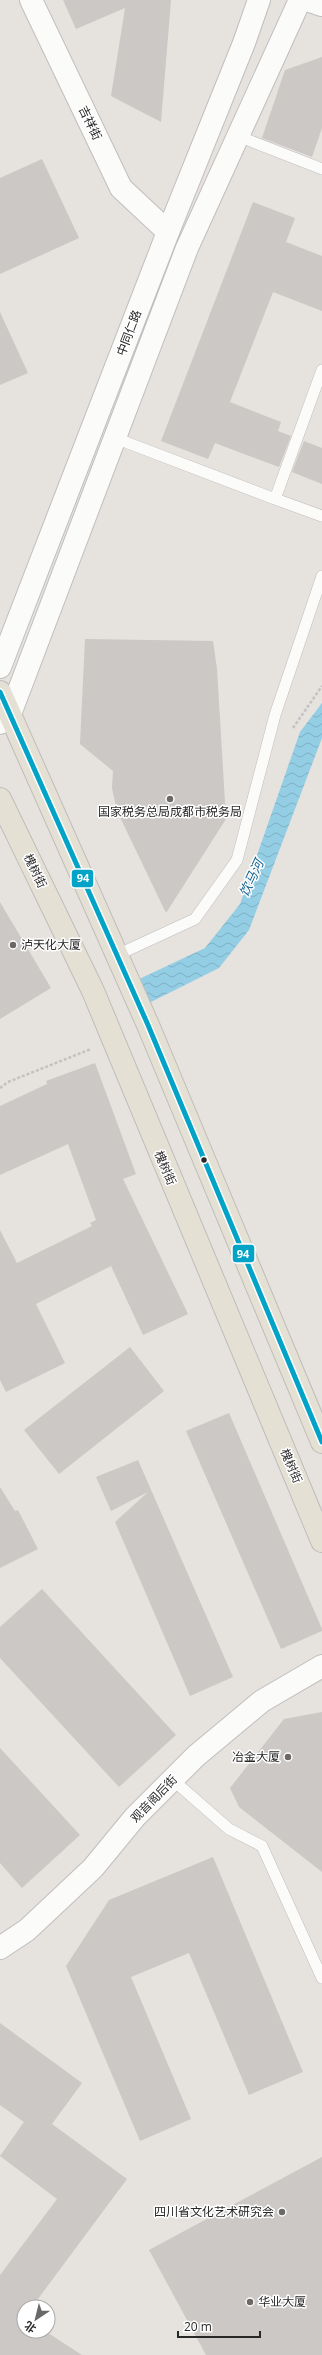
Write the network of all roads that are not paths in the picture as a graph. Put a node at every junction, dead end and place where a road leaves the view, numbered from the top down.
1 (31, 0) edge
2 (259, 0) edge
3 (300, 0) edge
4 (307, 0) edge
5 (322, 4) edge
6 (238, 136) junction
7 (322, 169) edge
8 (168, 232) junction
9 (322, 370) edge
10 (115, 438) junction
11 (275, 500) junction
12 (322, 516) edge
13 (322, 576) edge
14 (0, 667) edge
15 (0, 692) edge
16 (5, 719) edge
17 (0, 799) edge
18 (117, 955) junction
19 (322, 1442) edge
20 (322, 1541) edge
21 (322, 1666) edge
22 (173, 1780) junction
23 (0, 1948) edge
24 (322, 1978) edge

1 - 8 street, 吉祥街
2 - 8 street, 中同仁路
3 - 6 street
4 - 5 street
6 - 7 lane
6 - 10 street
8 - 14 street, 中同仁路
9 - 11 lane
10 - 11 lane
10 - 16 street
11 - 12 lane
13 - 18 lane
15 - 16 main road
16 - 18 main road
17 - 20 main road, 槐树街
18 - 19 main road
21 - 22 street, 观音阁后街
22 - 23 street, 观音阁后街
22 - 24 lane

